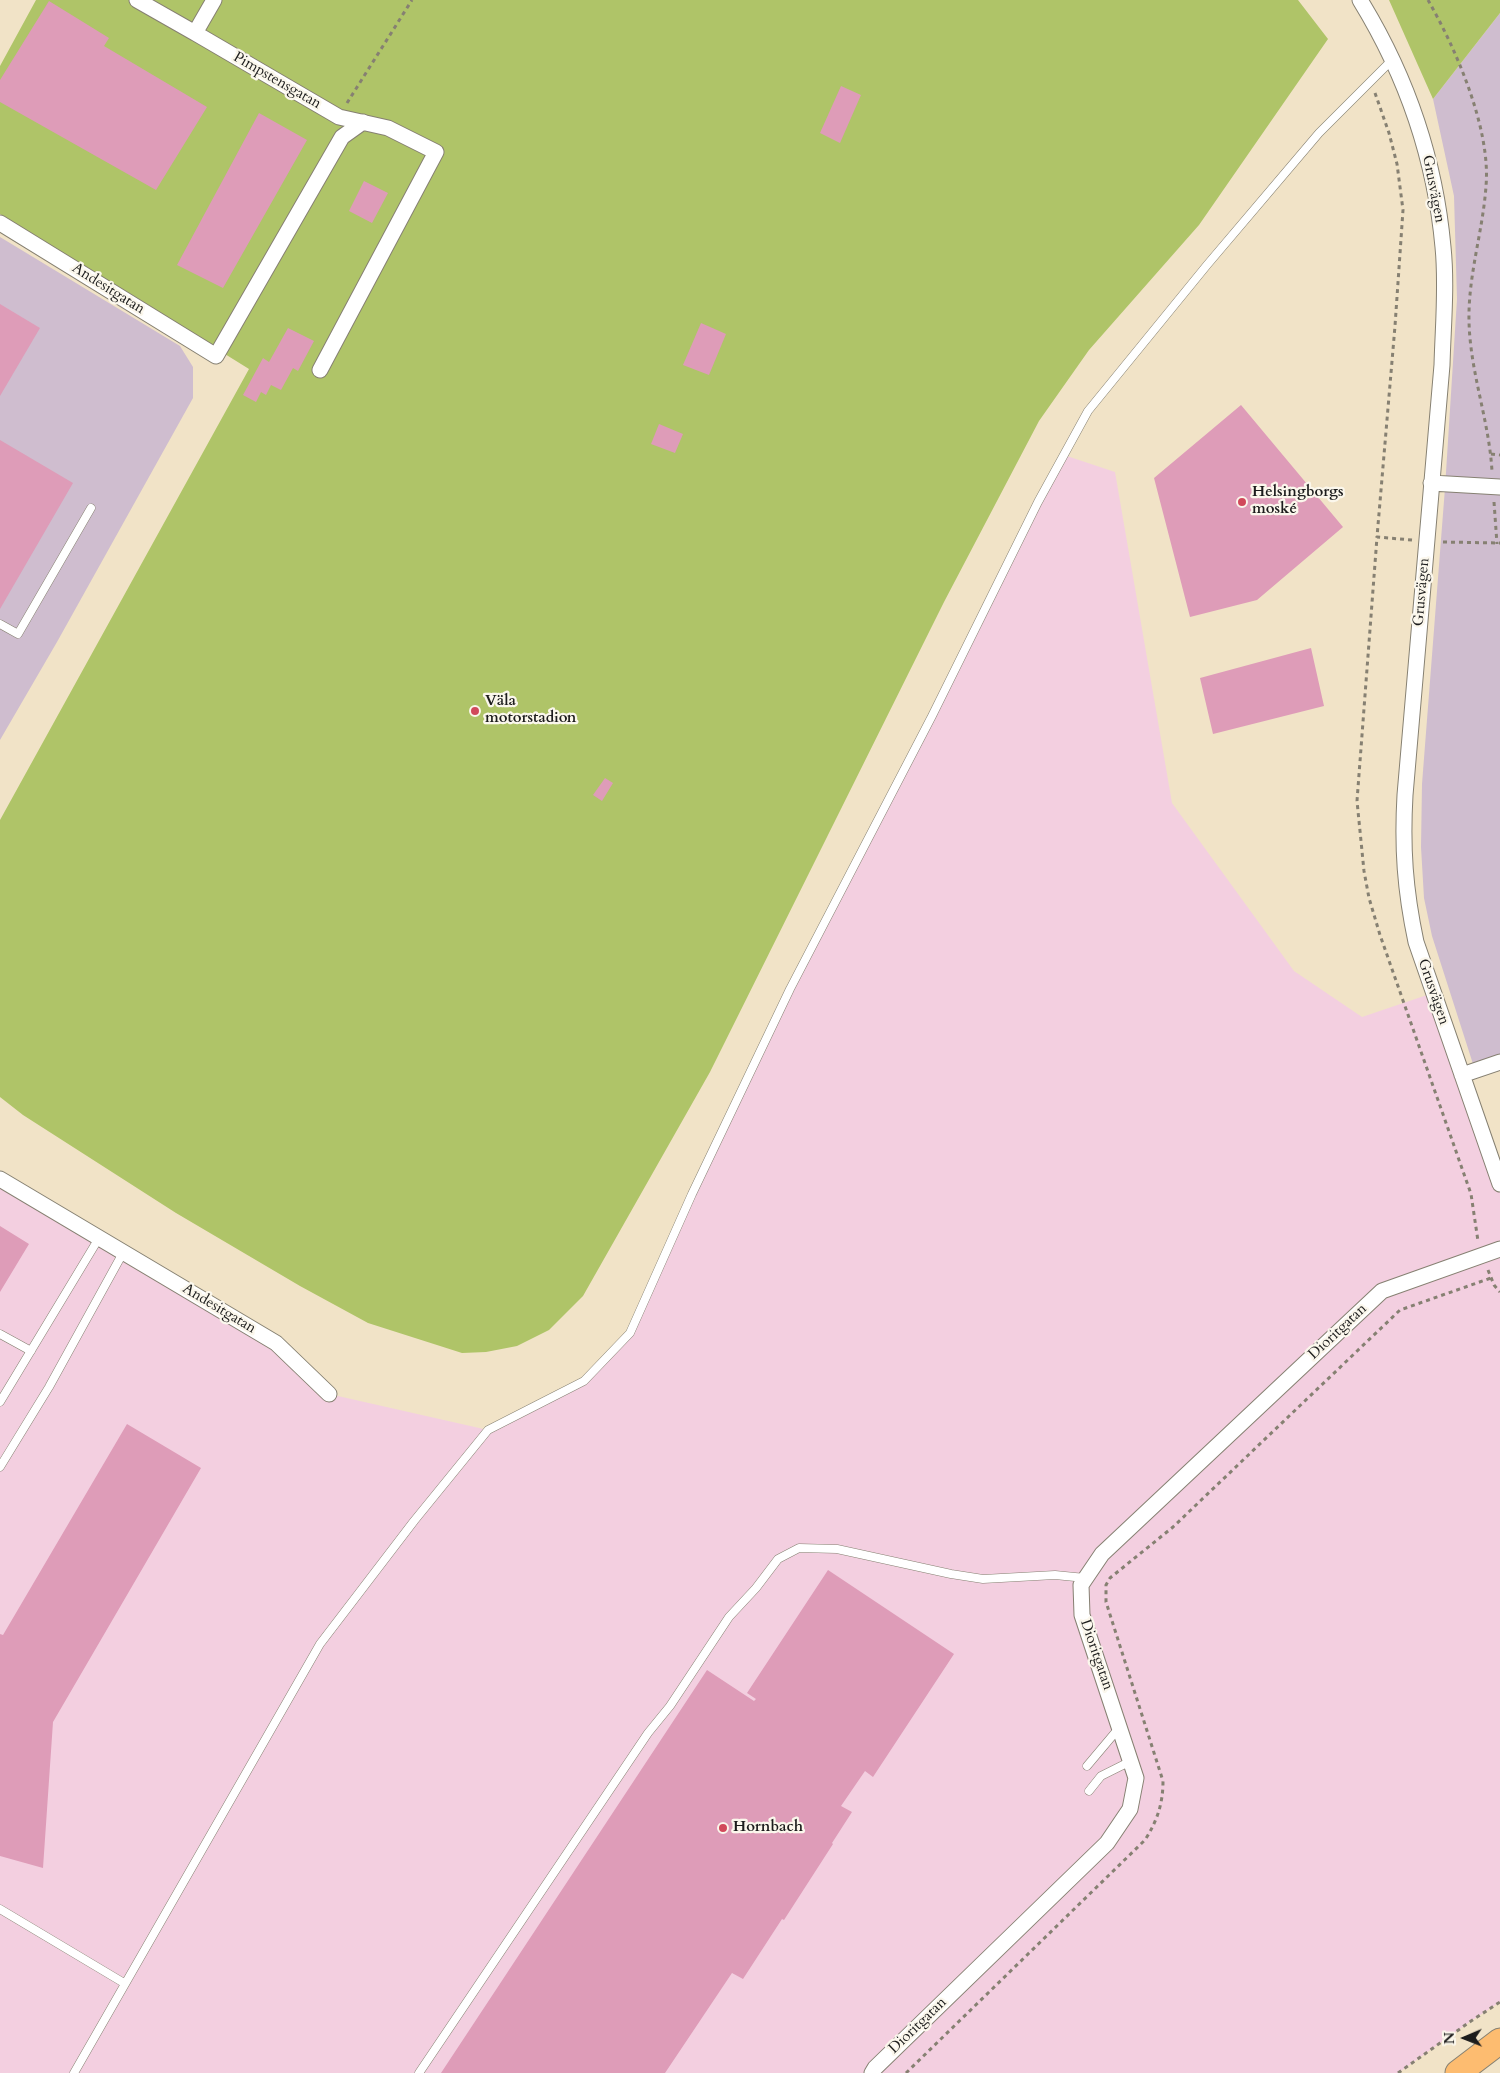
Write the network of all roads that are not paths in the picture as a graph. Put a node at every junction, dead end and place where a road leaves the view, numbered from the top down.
1 (137, 0) edge
2 (214, 0) edge
3 (1360, 0) edge
4 (195, 33) junction
5 (1392, 59) junction
6 (363, 122) junction
7 (0, 223) edge
8 (320, 370) dead end
9 (1431, 482) junction
10 (1497, 487) edge
11 (91, 508) dead end
12 (0, 624) edge
13 (1500, 1062) edge
14 (1462, 1075) junction
15 (0, 1179) edge
16 (1500, 1184) edge
17 (99, 1238) junction
18 (1500, 1249) edge
19 (124, 1251) junction
20 (0, 1334) edge
21 (31, 1351) junction
22 (329, 1394) dead end
23 (0, 1402) edge
24 (0, 1467) edge
25 (1085, 1578) junction
26 (1120, 1726) junction
27 (1131, 1761) junction
28 (1087, 1766) dead end
29 (1089, 1791) dead end
30 (0, 1909) edge
31 (124, 1983) junction
32 (1500, 2041) edge
33 (74, 2073) edge
34 (418, 2073) edge
35 (872, 2073) edge
36 (1458, 2073) edge

1 - 4 street, Pimpstensgatan
2 - 4 street
3 - 5 street, Grusvägen
4 - 6 street, Pimpstensgatan
5 - 9 street, Grusvägen
5 - 31 lane
6 - 7 street, Andesitgatan
6 - 8 street, Pimpstensgatan
9 - 10 street
9 - 14 street, Grusvägen
11 - 12 lane
13 - 14 street
14 - 16 street, Grusvägen
15 - 17 street, Andesitgatan
17 - 19 street, Andesitgatan
17 - 21 lane
18 - 25 street, Dioritgatan
19 - 22 street, Andesitgatan
19 - 24 lane
20 - 21 lane
21 - 23 lane
25 - 26 street, Dioritgatan
25 - 34 lane
26 - 27 street, Dioritgatan
26 - 28 lane
27 - 29 lane
27 - 35 street, Dioritgatan
30 - 31 lane
31 - 33 lane
32 - 36 main road

